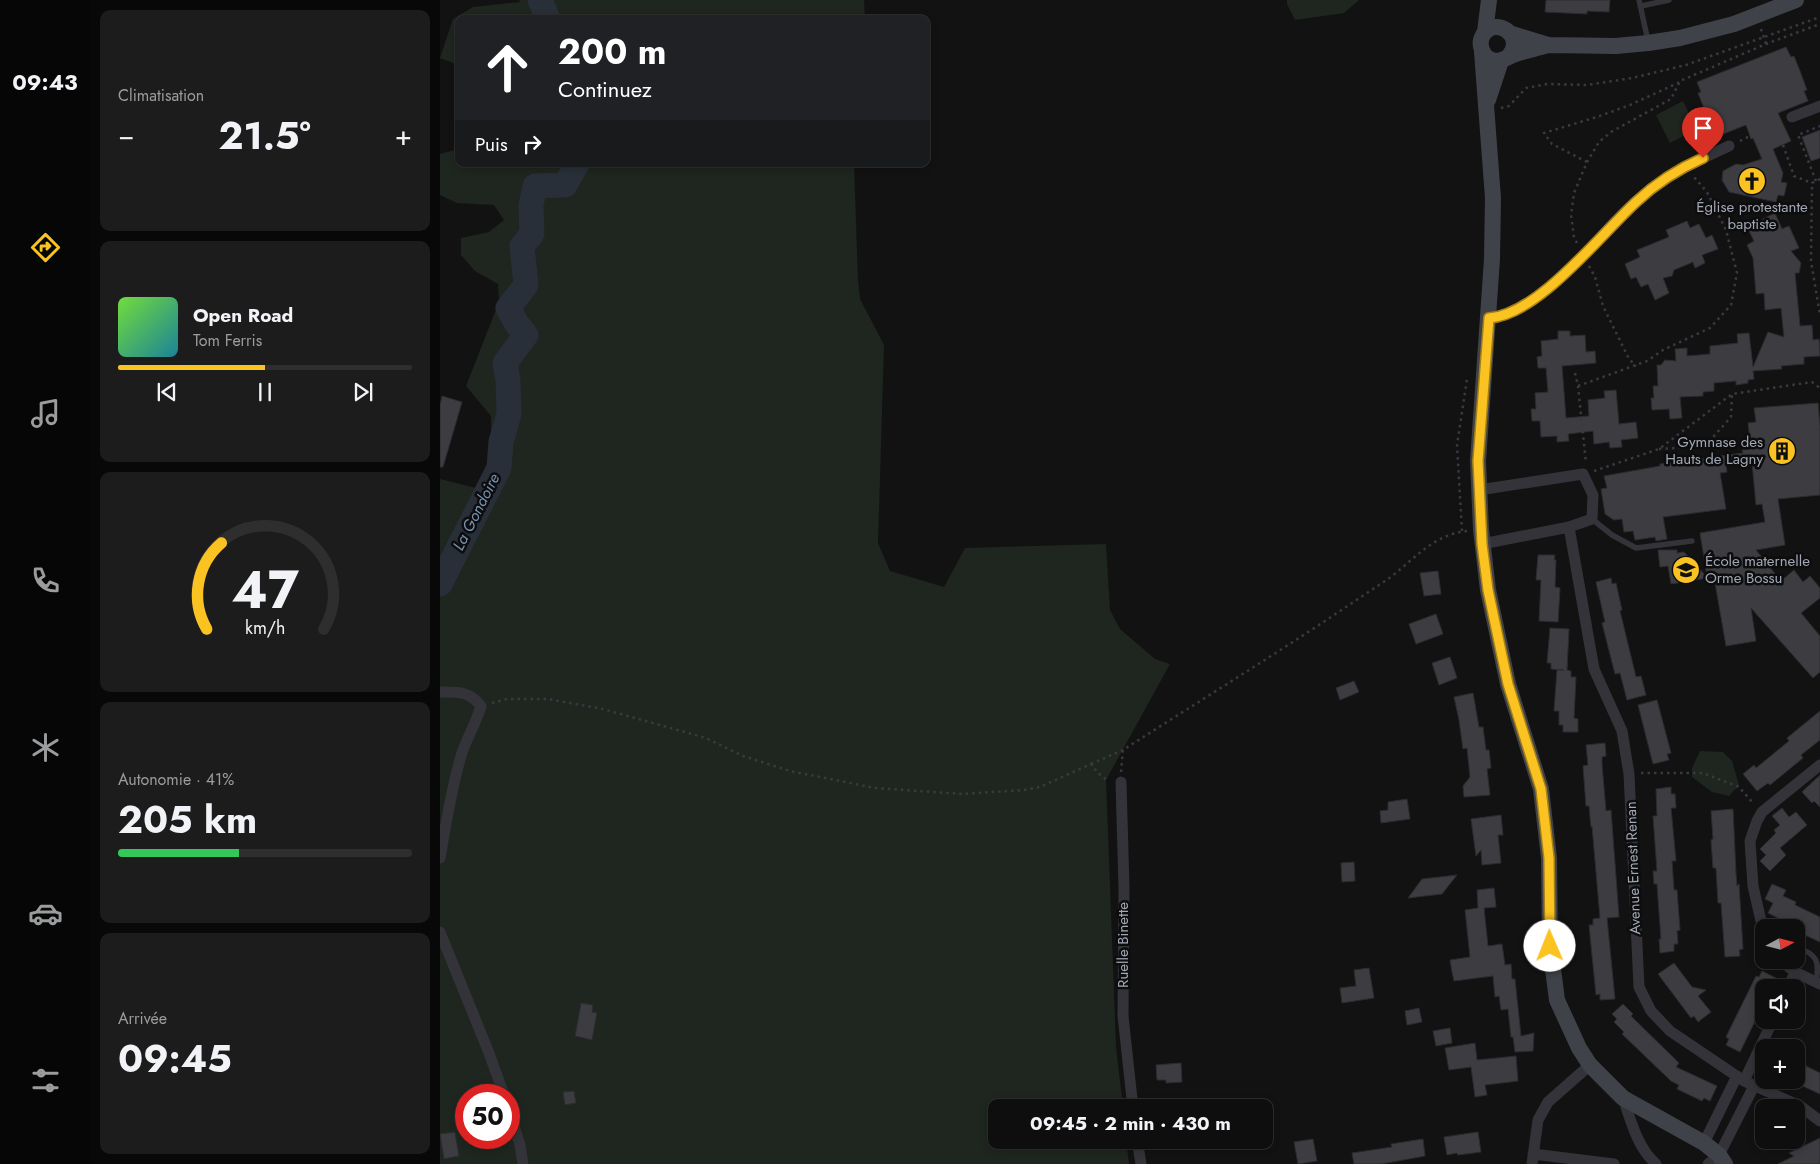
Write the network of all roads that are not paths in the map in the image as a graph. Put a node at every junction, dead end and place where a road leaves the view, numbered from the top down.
1 (1490, 0) edge
2 (1669, 0) edge
3 (1796, 0) edge
4 (1640, 3) edge
5 (1508, 31) junction
6 (1485, 32) junction
7 (1648, 43) junction
8 (1548, 45) junction
9 (1482, 52) junction
10 (1505, 59) junction
11 (1820, 106) edge
12 (1485, 109) junction
13 (1792, 117) dead end
14 (1729, 146) dead end
15 (1489, 318) junction
16 (1479, 490) junction
17 (1592, 519) junction
18 (1569, 527) junction
19 (1482, 537) junction
20 (1692, 541) dead end
21 (442, 692) edge
22 (1820, 765) edge
23 (1121, 782) road end
24 (440, 858) edge
25 (1761, 919) edge
26 (440, 932) edge
27 (1805, 950) edge
28 (1791, 969) edge
29 (1795, 972) junction
30 (1792, 979) edge
31 (1818, 983) edge
32 (1769, 1029) edge
33 (1590, 1065) junction
34 (1745, 1081) junction
35 (500, 1084) edge
36 (1623, 1098) junction
37 (1132, 1099) edge
38 (1820, 1121) edge
39 (1704, 1143) junction
40 (520, 1145) edge
41 (1138, 1149) edge
42 (1529, 1161) edge
43 (1717, 1161) edge
44 (524, 1164) edge
45 (1141, 1164) edge
46 (1614, 1164) edge
47 (1656, 1164) edge

1 - 5 main road
1 - 6 main road
2 - 4 lane
3 - 7 main road
4 - 7 lane
5 - 6 main road
5 - 8 main road
5 - 10 main road
6 - 9 main road
7 - 8 main road
8 - 10 main road
9 - 10 main road
9 - 12 main road
10 - 12 main road
11 - 13 street
12 - 15 main road
14 - 15 street
15 - 16 main road
16 - 17 street
16 - 19 main road
17 - 18 street
17 - 20 lane
18 - 19 street
18 - 34 street, Avenue Ernest Renan
19 - 33 main road
21 - 24 street
22 - 25 street
23 - 37 street, Ruelle Binette
26 - 35 street
27 - 31 lane
28 - 29 street
29 - 30 street
29 - 31 street
32 - 34 street
33 - 36 main road
33 - 42 street
34 - 38 street, Avenue Ernest Renan
34 - 39 street
34 - 43 street
36 - 39 main road
36 - 47 street
39 - 43 main road
40 - 44 street
41 - 45 street
42 - 46 street

